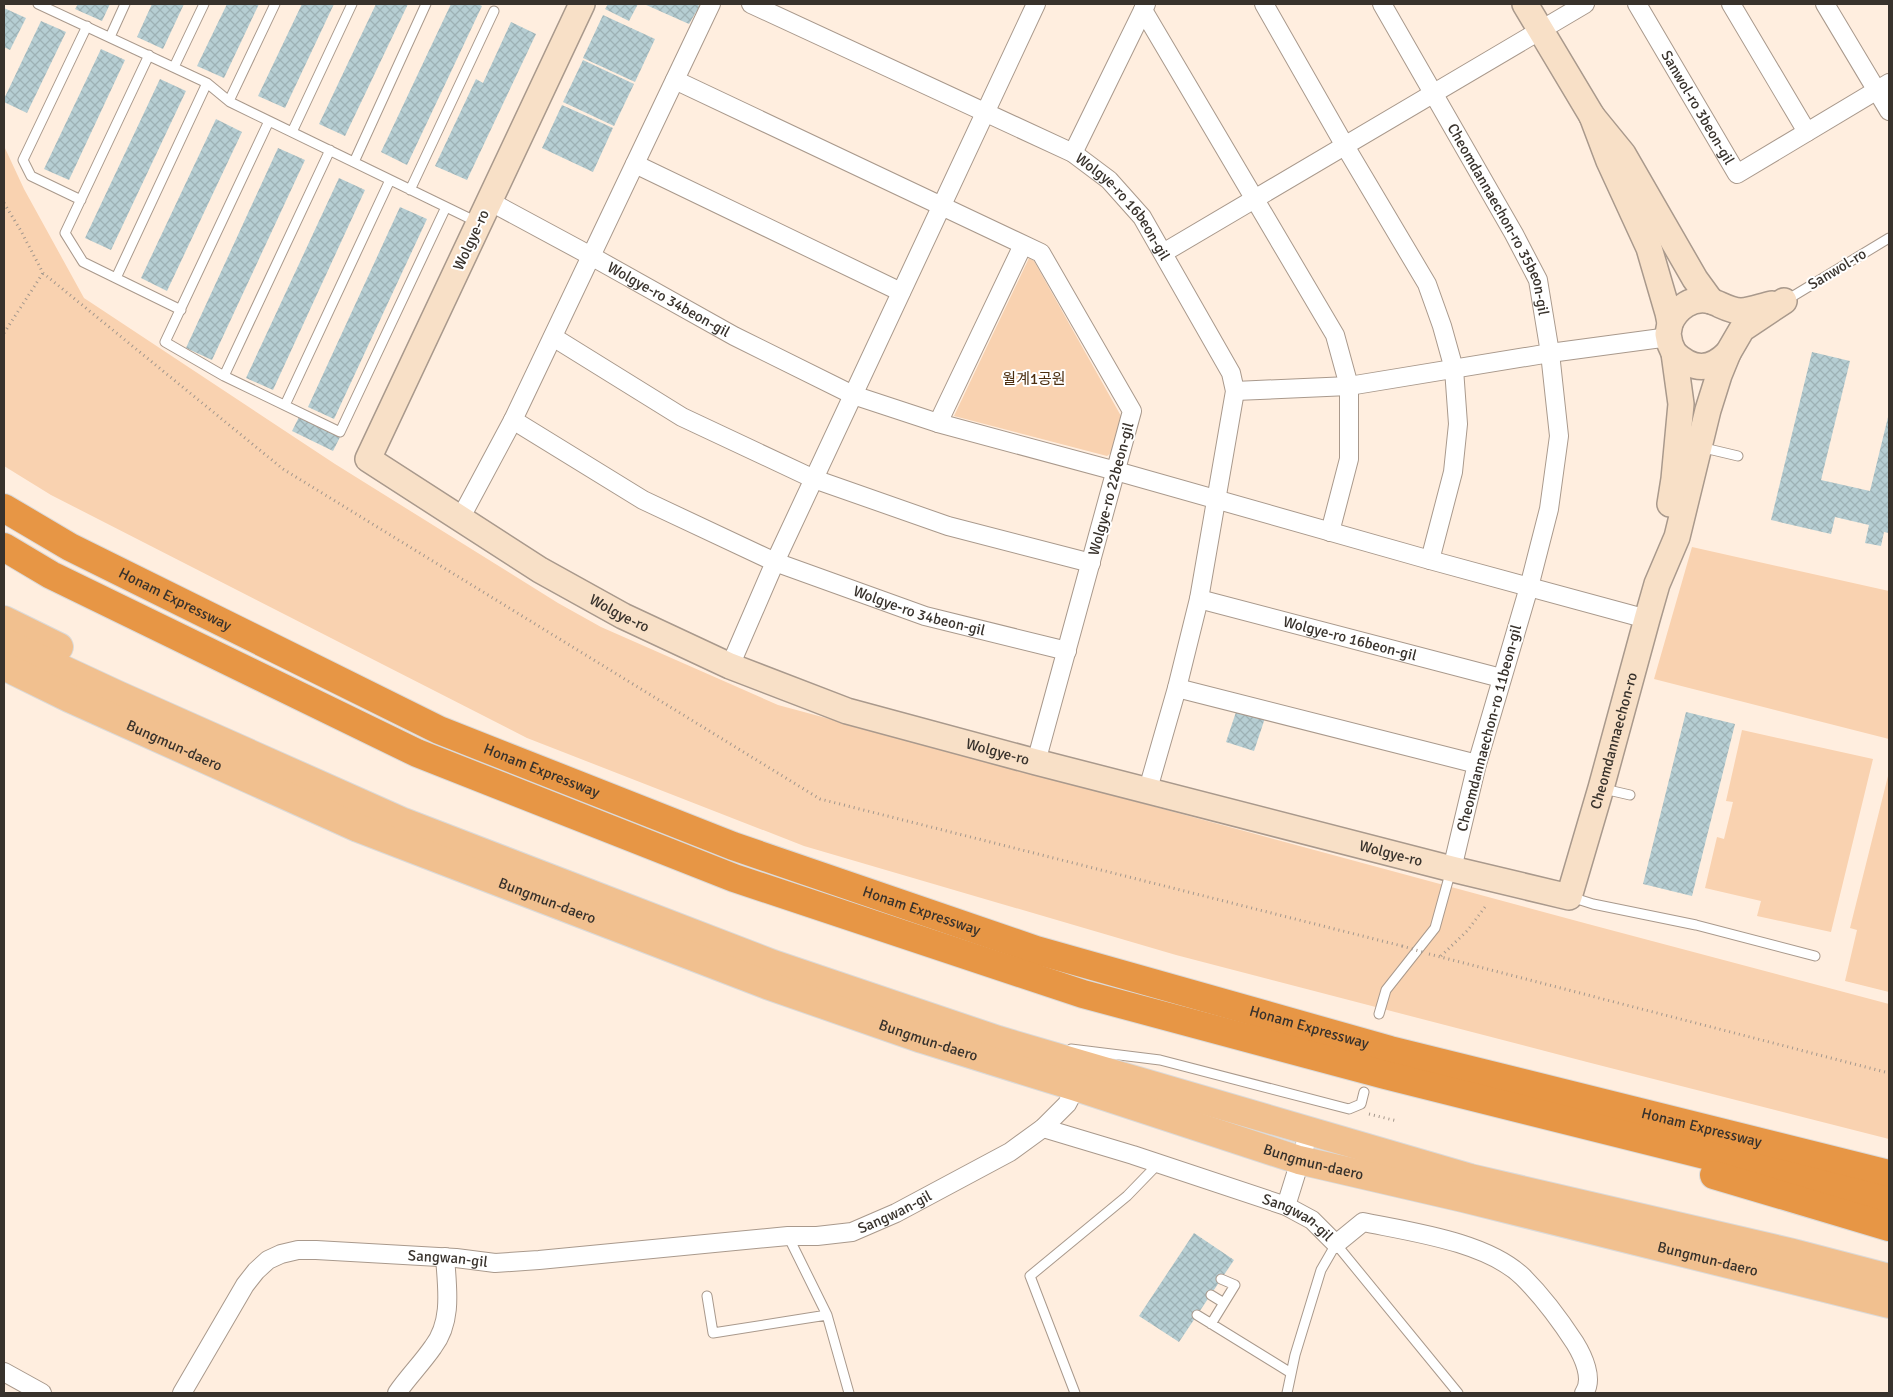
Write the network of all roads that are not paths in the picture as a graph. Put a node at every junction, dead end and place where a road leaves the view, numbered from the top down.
1 (38, 4) edge
2 (126, 4) edge
3 (204, 4) edge
4 (275, 4) edge
5 (352, 4) edge
6 (426, 4) edge
7 (582, 4) edge
8 (711, 4) edge
9 (751, 4) edge
10 (1036, 4) edge
11 (1264, 4) edge
12 (1382, 4) edge
13 (1525, 4) edge
14 (1585, 4) edge
15 (1637, 4) edge
16 (1731, 4) edge
17 (1825, 4) edge
18 (49, 6) edge
19 (1145, 7) edge
20 (494, 11) dead end
21 (87, 26) junction
22 (1540, 30) junction
23 (110, 37) junction
24 (149, 55) junction
25 (174, 68) junction
26 (675, 80) junction
27 (207, 83) junction
28 (1883, 86) edge
29 (1434, 93) junction
30 (229, 101) junction
31 (1889, 111) edge
32 (985, 113) junction
33 (1592, 116) junction
34 (269, 121) junction
35 (292, 132) junction
36 (1807, 132) junction
37 (1345, 146) junction
38 (330, 150) junction
39 (1073, 153) junction
40 (354, 162) junction
41 (635, 164) junction
42 (390, 180) junction
43 (410, 190) junction
44 (1255, 199) junction
45 (81, 200) junction
46 (942, 206) junction
47 (446, 207) junction
48 (484, 212) junction
49 (1889, 238) edge
50 (1023, 245) junction
51 (1164, 253) junction
52 (591, 256) junction
53 (116, 278) junction
54 (901, 292) junction
55 (1784, 301) junction
56 (1716, 304) junction
57 (181, 310) junction
58 (553, 336) junction
59 (1671, 338) junction
60 (1731, 348) junction
61 (1550, 353) junction
62 (1454, 370) junction
63 (224, 376) junction
64 (1349, 386) junction
65 (1235, 391) junction
66 (853, 395) junction
67 (285, 405) junction
68 (513, 420) junction
69 (938, 423) junction
70 (1688, 444) junction
71 (1738, 456) dead end
72 (1116, 471) junction
73 (814, 479) junction
74 (1217, 500) junction
75 (4, 508) edge
76 (460, 519) junction
77 (1330, 532) junction
78 (4, 547) edge
79 (1430, 560) junction
80 (775, 562) junction
81 (1090, 563) junction
82 (1529, 587) junction
83 (1199, 599) junction
84 (1647, 619) junction
85 (4, 620) edge
86 (4, 642) edge
87 (1066, 651) junction
88 (4, 666) edge
89 (730, 666) junction
90 (4, 676) edge
91 (1501, 678) junction
92 (1177, 688) junction
93 (118, 696) junction
94 (69, 698) junction
95 (1036, 762) junction
96 (1477, 764) junction
97 (1601, 788) junction
98 (1148, 789) junction
99 (1630, 795) dead end
100 (1452, 869) junction
101 (1569, 897) junction
102 (1815, 956) dead end
103 (1379, 1014) dead end
104 (998, 1040) junction
105 (1386, 1075) junction
106 (1076, 1087) junction
107 (1364, 1092) dead end
108 (1044, 1128) junction
109 (1309, 1132) junction
110 (1299, 1160) junction
111 (1159, 1163) junction
112 (1889, 1174) edge
113 (1889, 1201) edge
114 (1286, 1206) junction
115 (1889, 1227) edge
116 (788, 1236) junction
117 (1336, 1244) junction
118 (445, 1257) junction
119 (1889, 1278) edge
120 (1221, 1279) dead end
121 (1211, 1295) dead end
122 (706, 1296) dead end
123 (1224, 1303) junction
124 (1889, 1304) edge
125 (1197, 1315) dead end
126 (827, 1316) junction
127 (1211, 1324) junction
128 (4, 1372) edge
129 (1291, 1373) junction
130 (42, 1393) edge
131 (182, 1393) edge
132 (397, 1393) edge
133 (849, 1393) edge
134 (1075, 1393) edge
135 (1287, 1393) edge
136 (1458, 1393) edge
137 (1584, 1393) edge

1 - 18 lane
2 - 23 lane
3 - 25 lane
4 - 30 lane
5 - 35 lane
6 - 40 lane
7 - 48 street, Wolgye-ro
8 - 26 street
9 - 32 street, Wolgye-ro 16beon-gil
10 - 32 street
11 - 37 street
12 - 29 street, Cheomdannaechon-ro 35beon-gil
13 - 22 street
14 - 22 street
15 - 36 street, Sanwol-ro 3beon-gil
16 - 36 street
17 - 28 street
18 - 21 lane
19 - 39 street
19 - 44 street
20 - 43 lane
21 - 23 lane
21 - 45 lane
22 - 29 street
22 - 33 street
23 - 24 lane
24 - 25 lane
24 - 45 lane
25 - 27 lane
26 - 41 street
26 - 46 street
27 - 30 lane
27 - 53 lane
28 - 31 street
28 - 36 street, Sanwol-ro 3beon-gil
29 - 37 street
29 - 61 street, Cheomdannaechon-ro 35beon-gil
30 - 34 lane
32 - 39 street, Wolgye-ro 16beon-gil
32 - 46 street
33 - 56 street
33 - 59 street
34 - 35 lane
34 - 57 lane
35 - 38 lane
37 - 44 street
37 - 62 street
38 - 40 lane
38 - 63 lane
39 - 51 street, Wolgye-ro 16beon-gil
40 - 42 lane
41 - 52 street
41 - 54 street
42 - 43 lane
42 - 67 lane
43 - 47 lane
44 - 51 street
44 - 64 street
45 - 53 lane
46 - 50 street, Wolgye-ro 22beon-gil
46 - 54 street
47 - 48 lane
47 - 67 lane
48 - 52 street, Wolgye-ro 34beon-gil
48 - 76 street, Wolgye-ro
49 - 55 lane, Sanwol-ro
50 - 69 street
50 - 72 street, Wolgye-ro 22beon-gil
51 - 65 street, Wolgye-ro 16beon-gil
52 - 58 street
52 - 66 street, Wolgye-ro 34beon-gil
53 - 57 lane
54 - 66 street
55 - 56 street
55 - 60 street
56 - 59 street
56 - 60 street
57 - 63 lane
58 - 68 street
58 - 73 street
59 - 60 street
59 - 61 street
59 - 70 street
60 - 70 street
61 - 62 street
61 - 82 street, Cheomdannaechon-ro 11beon-gil
62 - 64 street
62 - 79 street
63 - 67 lane
64 - 65 street
64 - 77 street
65 - 74 street, Wolgye-ro 16beon-gil
66 - 69 street, Wolgye-ro 34beon-gil
66 - 73 street
68 - 76 street
68 - 80 street, Wolgye-ro 34beon-gil
69 - 72 street, Wolgye-ro 34beon-gil
70 - 71 lane
70 - 84 street, Cheomdannaechon-ro
72 - 74 street, Wolgye-ro 34beon-gil
72 - 81 street, Wolgye-ro 22beon-gil
73 - 80 street
73 - 81 street
74 - 77 street
74 - 83 street, Wolgye-ro 16beon-gil
75 - 112 highway, Honam Expressway
76 - 89 street, Wolgye-ro
77 - 79 street
78 - 105 highway, Honam Expressway
79 - 82 street
80 - 87 street, Wolgye-ro 34beon-gil
80 - 89 street
81 - 87 street, Wolgye-ro 22beon-gil
82 - 84 street
82 - 91 street, Cheomdannaechon-ro 11beon-gil
83 - 91 street, Wolgye-ro 16beon-gil
83 - 92 street, Wolgye-ro 16beon-gil
84 - 97 street, Cheomdannaechon-ro
85 - 93 main road
86 - 93 main road, Bungmun-daero
87 - 95 street, Wolgye-ro 22beon-gil
88 - 94 main road, Bungmun-daero
89 - 95 street, Wolgye-ro
90 - 94 main road
91 - 96 street, Cheomdannaechon-ro 11beon-gil
92 - 96 street
92 - 98 street, Wolgye-ro 16beon-gil
93 - 104 main road, Bungmun-daero
94 - 106 main road, Bungmun-daero
95 - 98 street, Wolgye-ro
96 - 100 street, Cheomdannaechon-ro 11beon-gil
97 - 99 lane
97 - 101 street, Cheomdannaechon-ro
98 - 100 street, Wolgye-ro
100 - 101 street, Wolgye-ro
100 - 103 lane
101 - 102 lane
104 - 107 lane
104 - 109 main road, Bungmun-daero
105 - 113 highway, Honam Expressway
105 - 115 highway
106 - 108 street, Sangwan-gil
106 - 110 main road, Bungmun-daero
108 - 111 street, Sangwan-gil
108 - 116 street, Sangwan-gil
109 - 110 street
109 - 119 main road, Bungmun-daero
110 - 114 street
110 - 124 main road, Bungmun-daero
111 - 114 street, Sangwan-gil
111 - 134 lane
114 - 117 street, Sangwan-gil
116 - 118 street, Sangwan-gil
116 - 126 lane
117 - 129 lane
117 - 136 lane
117 - 137 street, Sangwan-gil
118 - 131 street, Sangwan-gil
118 - 132 street
120 - 123 lane
121 - 123 lane
122 - 126 lane
123 - 127 lane
125 - 127 lane
126 - 133 lane
127 - 129 lane
128 - 130 street
129 - 135 lane

